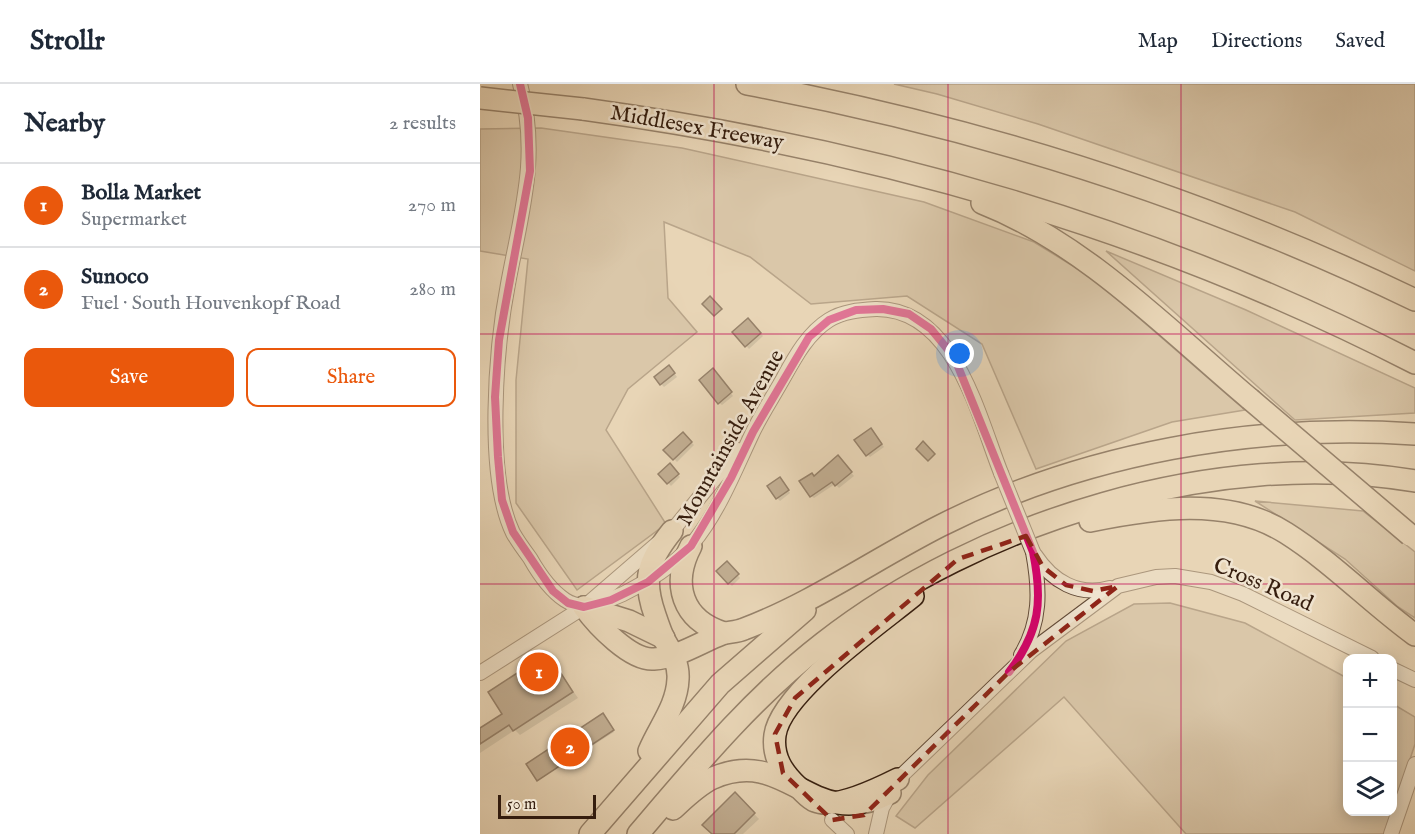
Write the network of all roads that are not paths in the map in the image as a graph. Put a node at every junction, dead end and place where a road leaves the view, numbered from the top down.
1 (520, 84) edge
2 (747, 84) edge
3 (480, 98) edge
4 (810, 148) junction
5 (1415, 300) edge
6 (1415, 363) edge
7 (753, 432) junction
8 (1415, 434) edge
9 (1257, 477) junction
10 (1415, 481) edge
11 (1415, 492) edge
12 (672, 531) junction
13 (1413, 537) edge
14 (996, 543) junction
15 (691, 546) junction
16 (1033, 552) junction
17 (958, 559) junction
18 (867, 567) junction
19 (648, 582) junction
20 (1118, 586) junction
21 (584, 607) junction
22 (724, 633) junction
23 (1415, 635) edge
24 (668, 646) junction
25 (1364, 654) edge
26 (1397, 671) edge
27 (1009, 672) junction
28 (480, 673) edge
29 (1415, 680) edge
30 (1415, 764) edge
31 (638, 777) junction
32 (894, 786) junction
33 (814, 801) junction
34 (839, 827) edge
35 (590, 834) edge
36 (638, 834) edge
37 (645, 834) edge
38 (876, 834) edge
39 (1392, 834) edge

1 - 21 street
2 - 5 highway
3 - 4 highway, Middlesex Freeway, bridge
4 - 6 highway
4 - 13 highway, bridge
7 - 12 street, Mountainside Avenue
7 - 15 street, Mountainside Avenue
7 - 16 street, Mountainside Avenue, bridge
8 - 18 highway
9 - 10 highway
9 - 11 highway
9 - 14 highway
12 - 19 highway
12 - 21 street, Mountainside Avenue
14 - 17 highway
14 - 23 highway
15 - 19 street, Mountainside Avenue
15 - 22 highway
16 - 20 street, Mountainside Avenue
16 - 27 street, Mountainside Avenue
17 - 33 highway
17 - 36 highway
18 - 22 highway
18 - 31 highway
19 - 21 street, Mountainside Avenue
19 - 24 highway
20 - 25 street, Cross Road
20 - 27 street, Cross Road
21 - 24 highway
21 - 24 highway
21 - 28 street
22 - 24 highway
24 - 31 highway
26 - 29 street
27 - 32 street, Cross Road
30 - 39 street
31 - 35 highway
32 - 33 highway
32 - 34 highway
32 - 38 street
33 - 34 highway
34 - 37 highway

